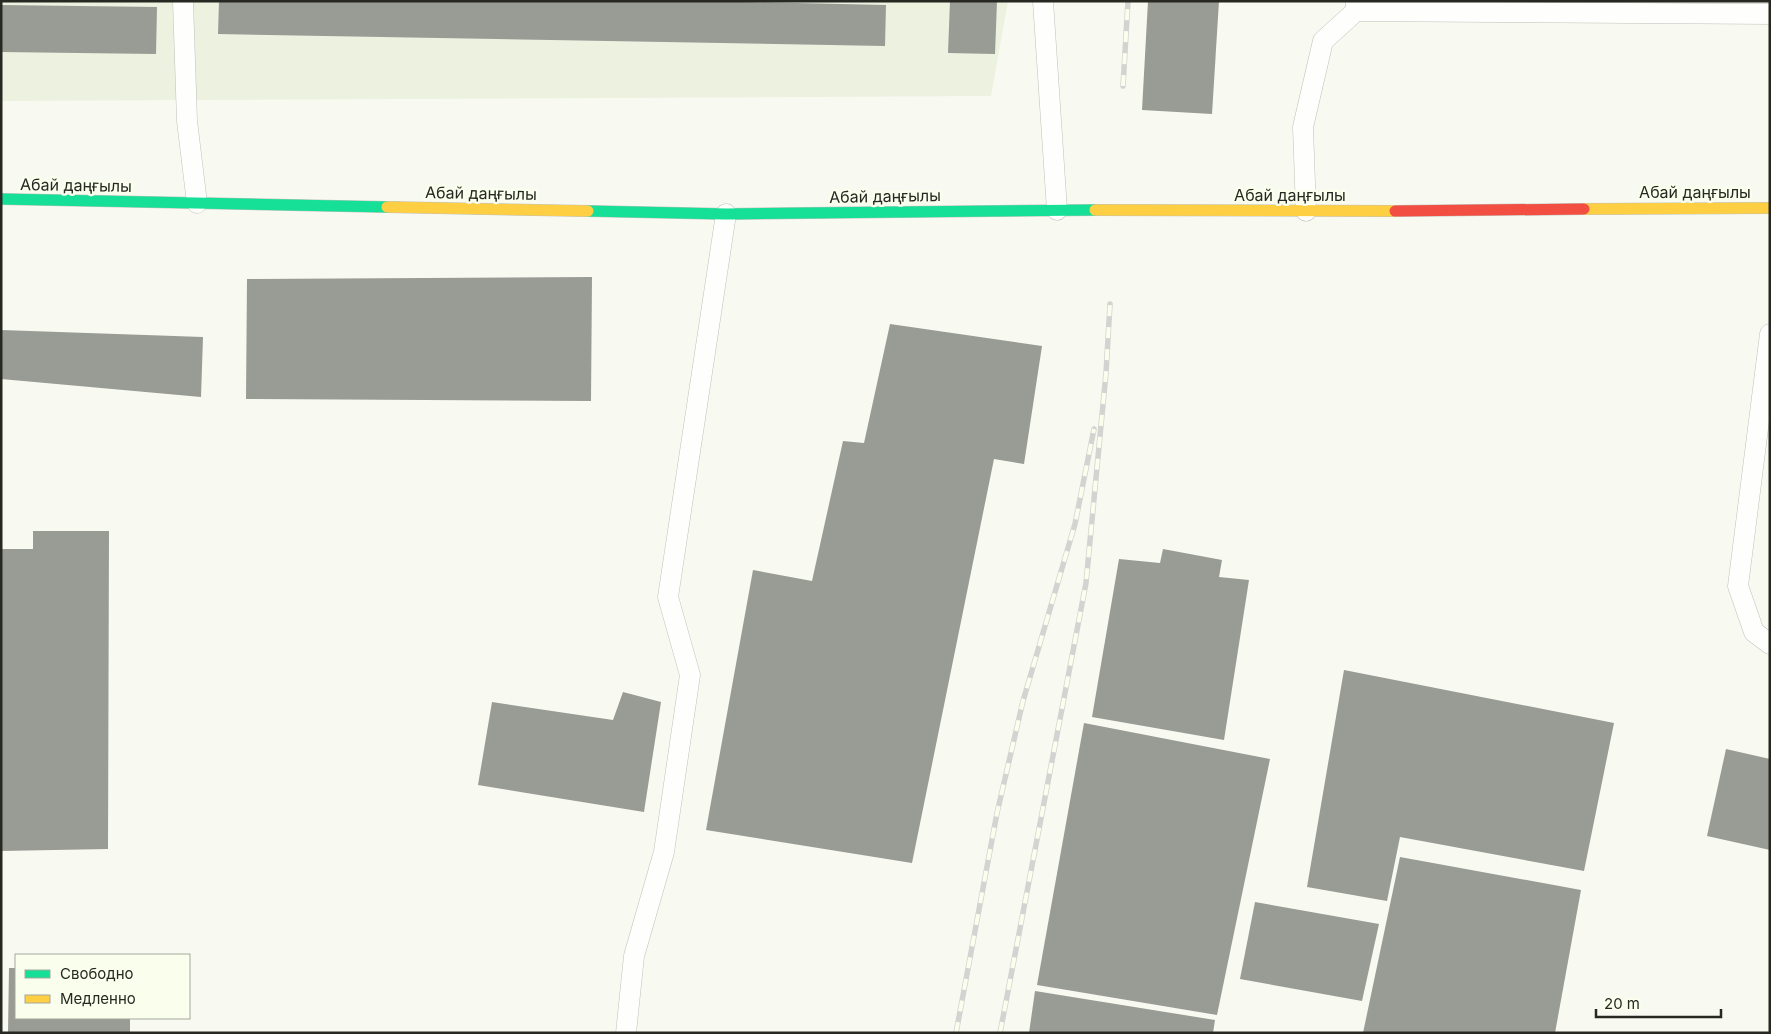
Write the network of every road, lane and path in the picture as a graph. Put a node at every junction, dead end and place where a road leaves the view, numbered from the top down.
1 (182, 1) edge
2 (1043, 1) edge
3 (1356, 6) edge
4 (1770, 14) edge
5 (1, 199) edge
6 (196, 203) junction
7 (1770, 208) edge
8 (1057, 210) junction
9 (1306, 211) junction
10 (726, 214) junction
11 (1770, 334) edge
12 (1770, 644) edge
13 (626, 1033) edge

1 - 6 lane
2 - 8 lane
3 - 4 lane
3 - 9 lane
5 - 6 main road, Абай даңғылы
6 - 10 main road, Абай даңғылы
7 - 9 main road, Абай даңғылы
8 - 9 main road, Абай даңғылы
8 - 10 main road, Абай даңғылы
10 - 13 lane
11 - 12 lane

